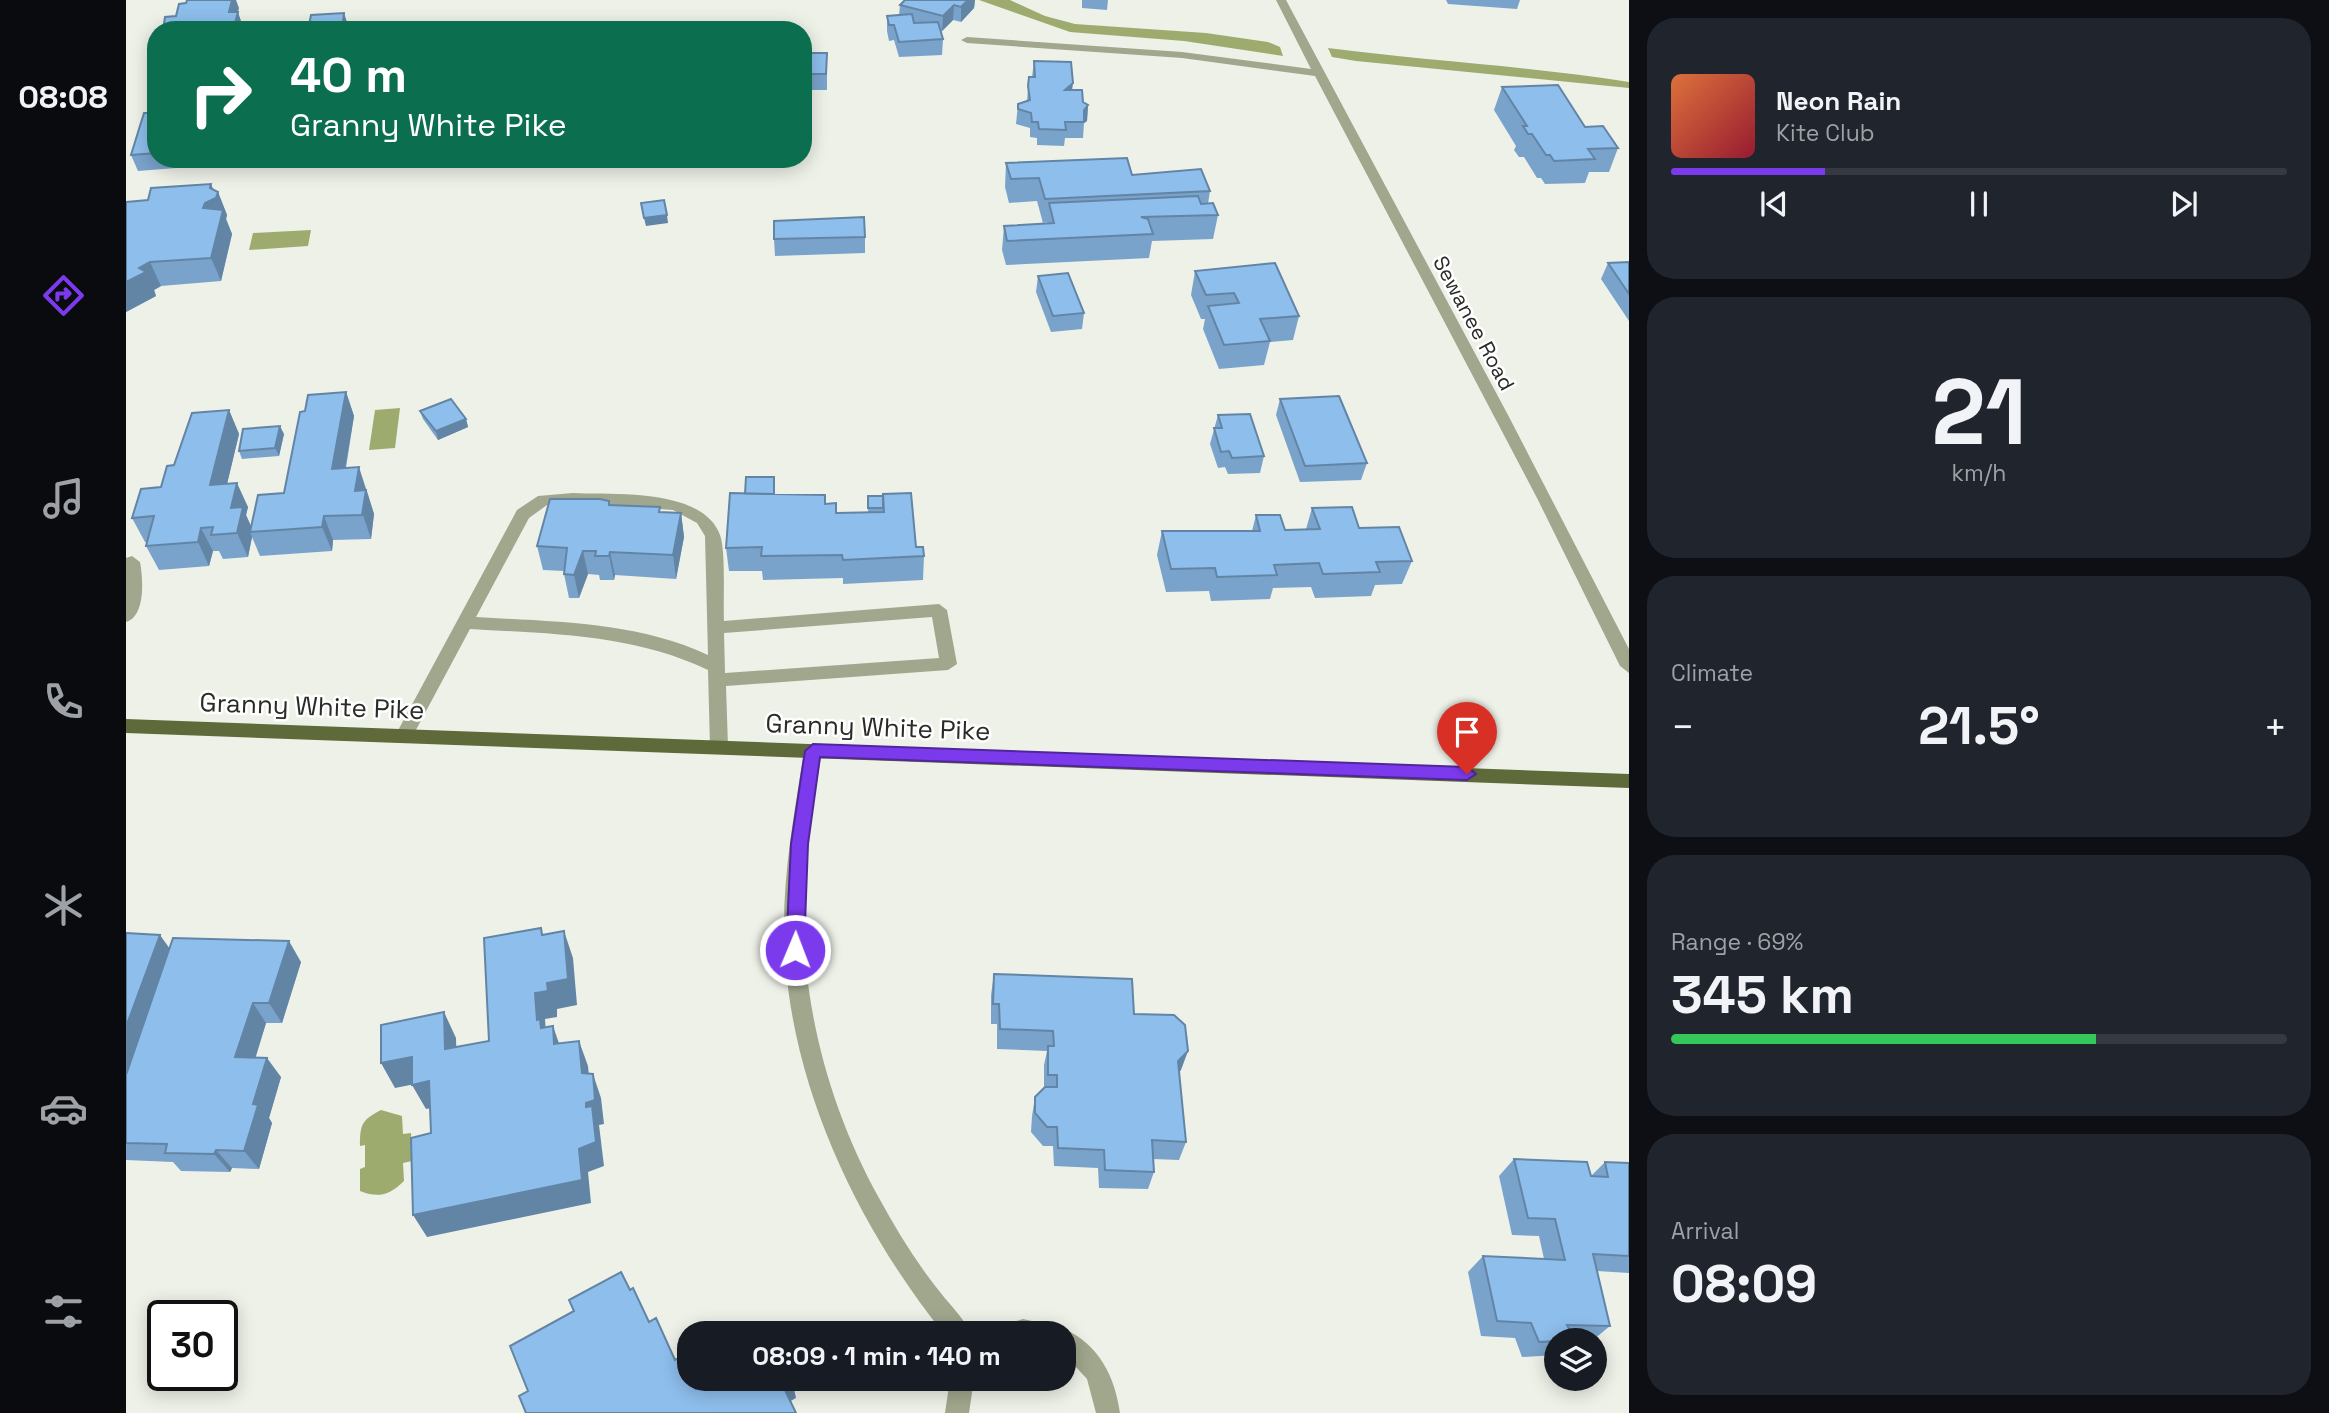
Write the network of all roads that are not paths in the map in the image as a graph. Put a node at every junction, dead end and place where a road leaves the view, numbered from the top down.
1 (1281, 0) edge
2 (967, 40) dead end
3 (1318, 73) junction
4 (132, 562) dead end
5 (126, 616) edge
6 (466, 622) junction
7 (714, 628) junction
8 (1629, 666) edge
9 (715, 673) junction
10 (126, 726) edge
11 (404, 736) junction
12 (719, 747) junction
13 (813, 751) junction
14 (1629, 781) edge
15 (948, 1321) edge
16 (1076, 1351) edge
17 (960, 1391) edge
18 (957, 1413) edge
19 (1108, 1413) edge

1 - 3 street, Sewanee Road
2 - 3 street
3 - 8 street, Sewanee Road
4 - 5 street
6 - 7 street
6 - 9 street
6 - 11 street
7 - 9 street
7 - 9 street
9 - 12 street
10 - 11 main road, Granny White Pike
11 - 12 main road, Granny White Pike
12 - 13 main road, Granny White Pike
13 - 14 main road, Granny White Pike
13 - 15 street
16 - 19 street
17 - 18 street

